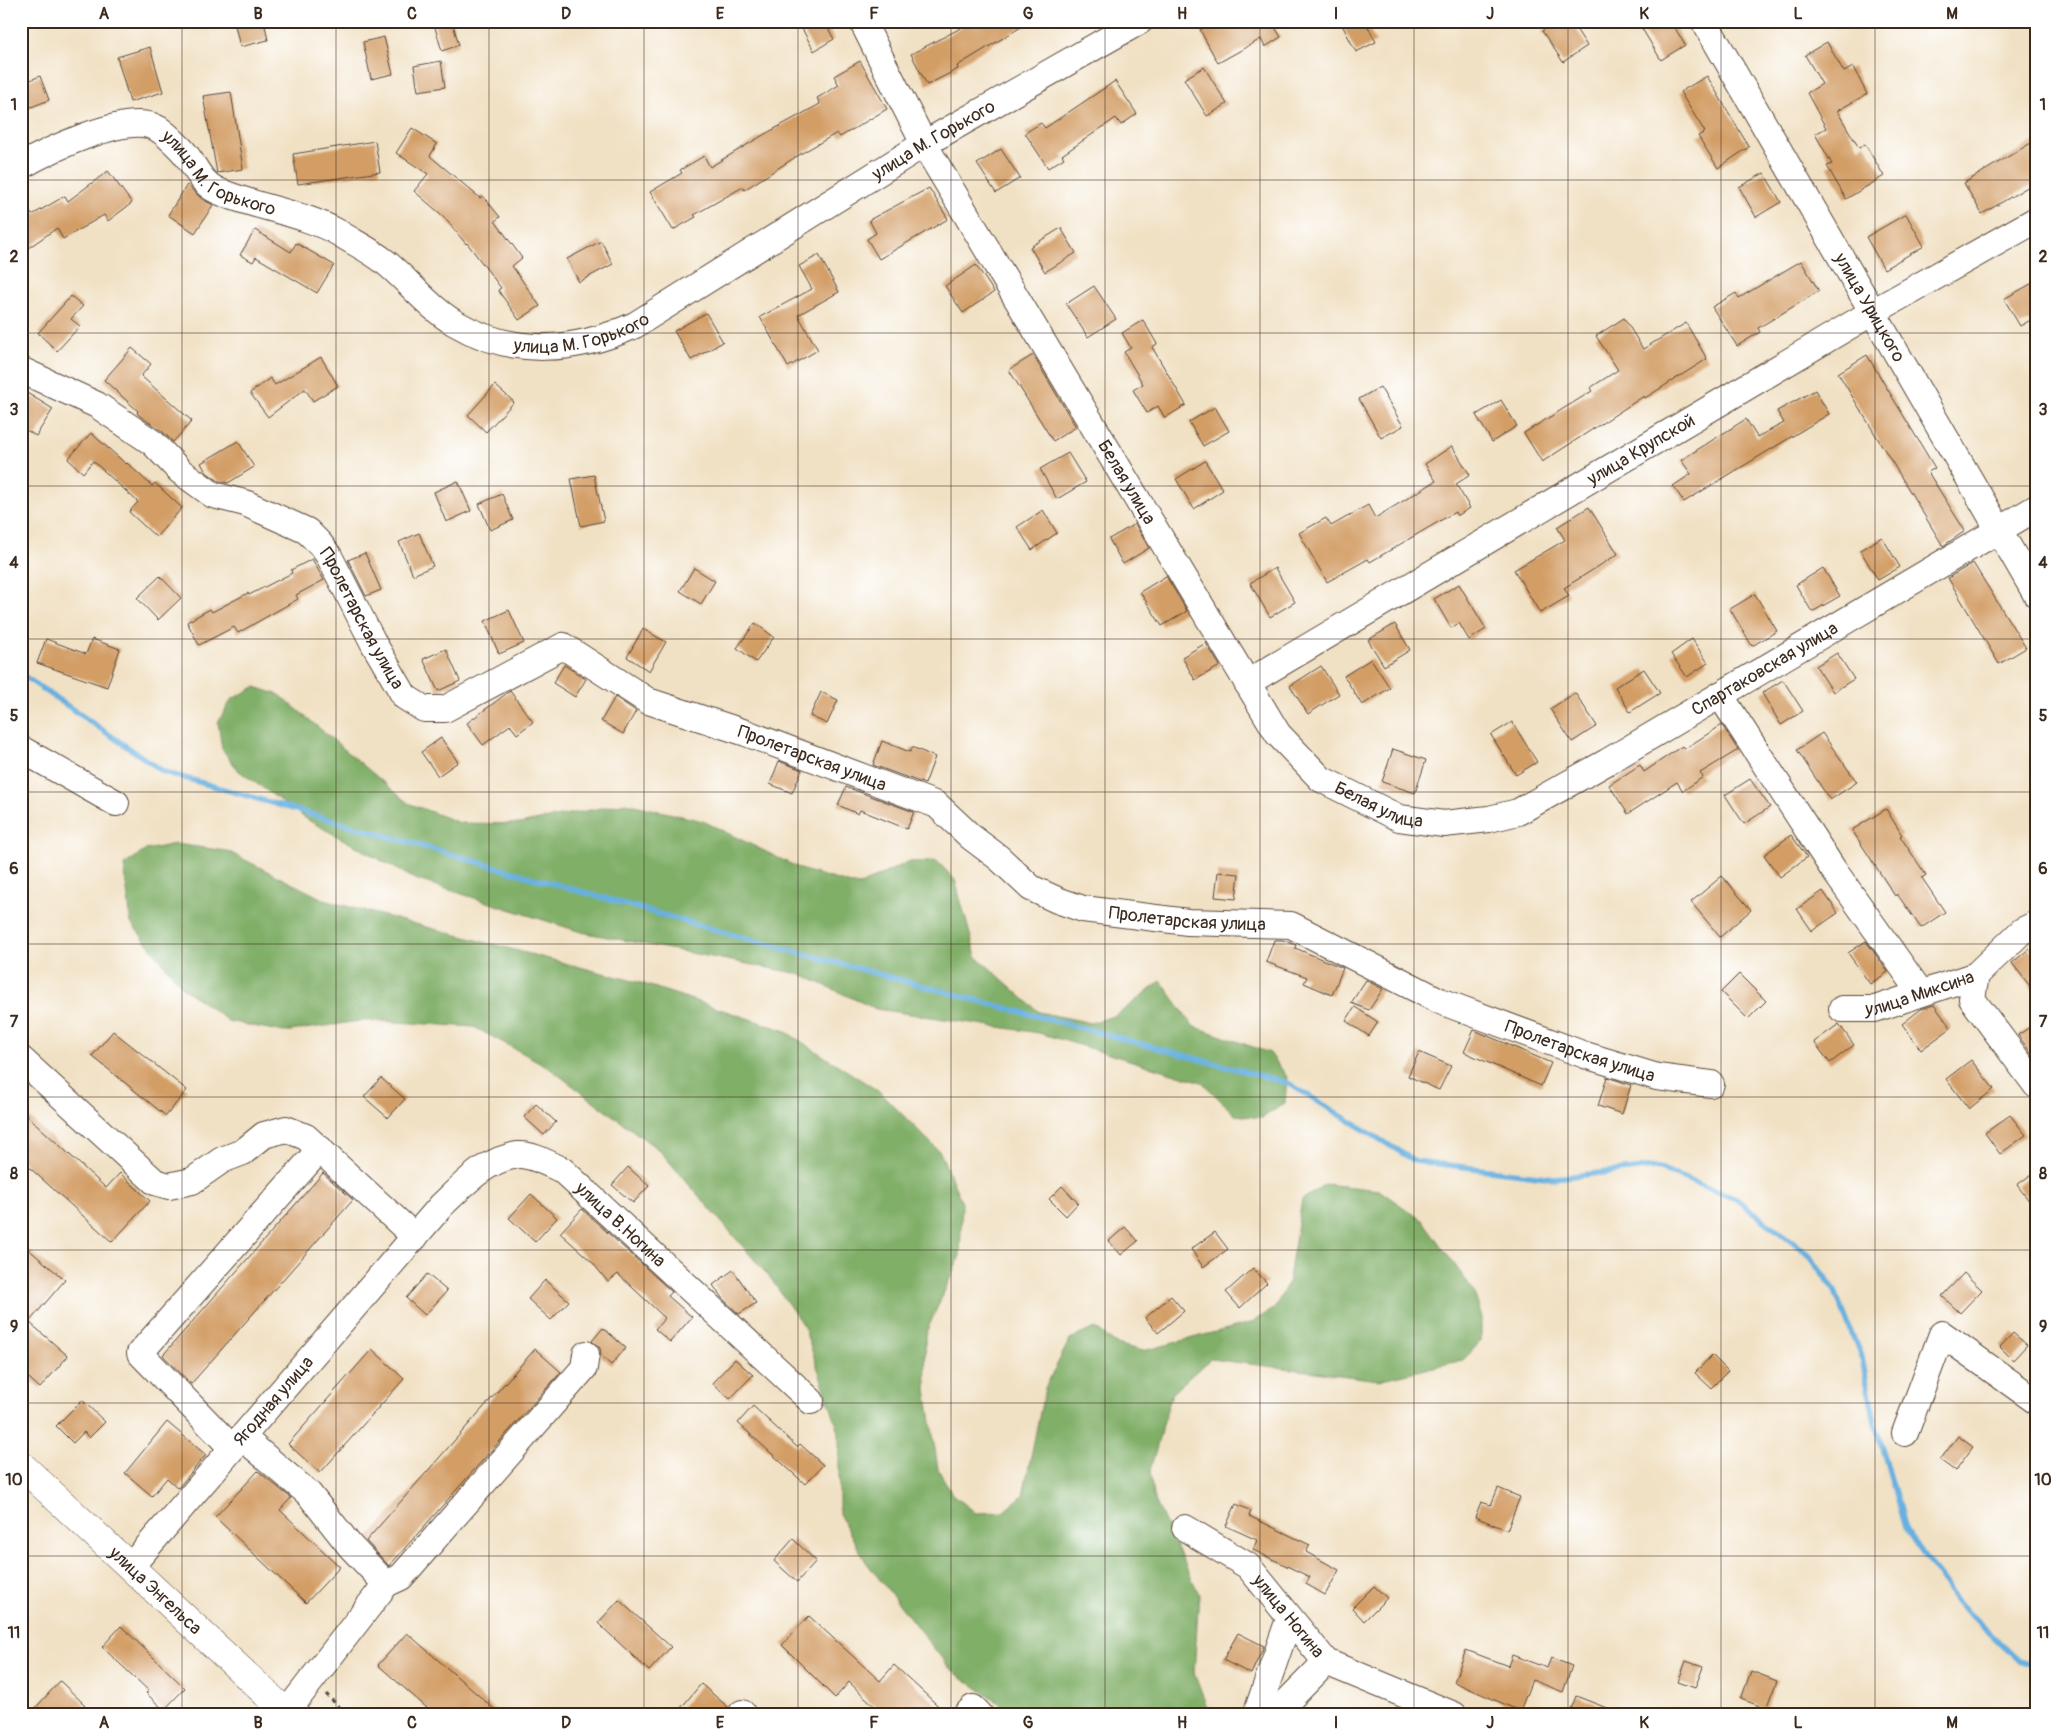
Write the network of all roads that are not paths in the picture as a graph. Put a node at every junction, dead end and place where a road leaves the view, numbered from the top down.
1 (862, 21) edge
2 (1140, 21) edge
3 (1704, 21) edge
4 (924, 144) junction
5 (21, 166) edge
6 (2036, 220) edge
7 (1871, 313) junction
8 (21, 370) edge
9 (2036, 508) edge
10 (1998, 528) junction
11 (2036, 594) edge
12 (1247, 683) junction
13 (1720, 695) junction
14 (21, 749) edge
15 (116, 803) dead end
16 (1489, 819) joint
17 (2036, 924) edge
18 (1976, 976) junction
19 (1921, 993) junction
20 (1842, 1009) dead end
21 (21, 1059) edge
22 (1711, 1084) dead end
23 (2036, 1085) edge
24 (320, 1149) junction
25 (415, 1237) junction
26 (586, 1354) dead end
27 (811, 1401) dead end
28 (2036, 1401) edge
29 (1905, 1432) dead end
30 (237, 1443) junction
31 (21, 1466) edge
32 (1185, 1528) dead end
33 (131, 1566) junction
34 (386, 1584) junction
35 (1289, 1619) junction
36 (1326, 1662) junction
37 (287, 1714) edge
38 (966, 1715) edge
39 (980, 1715) edge
40 (1256, 1715) edge
41 (1274, 1715) edge
42 (1454, 1715) edge

1 - 4 street, Белая улица
2 - 4 street, улица М. Горького
3 - 7 street, улица Урицкого
4 - 5 street, улица М. Горького
4 - 12 street, Белая улица
6 - 7 street, улица Крупской
7 - 10 street, улица Урицкого
7 - 12 street, улица Крупской
8 - 22 street, Пролетарская улица
9 - 10 street, Спартаковская улица
10 - 11 street, улица Урицкого
10 - 13 street, Спартаковская улица
12 - 16 street, Белая улица
13 - 16 street, Спартаковская улица
13 - 19 street
14 - 15 street
17 - 18 street, улица Миксина
18 - 19 street, улица Миксина
18 - 23 street
19 - 20 street, улица Миксина
21 - 24 street
24 - 25 street
24 - 30 street
25 - 27 street, улица В.Ногина
25 - 30 street, Ягодная улица
26 - 34 street
28 - 29 street
30 - 33 street, Ягодная улица
30 - 34 street
31 - 33 main road, улица Энгельса
32 - 35 street, улица Ногина
33 - 37 main road, улица Энгельса
34 - 37 street
35 - 36 street, улица Ногина
35 - 40 street
36 - 41 street
36 - 42 street, улица Ногина
38 - 39 street

